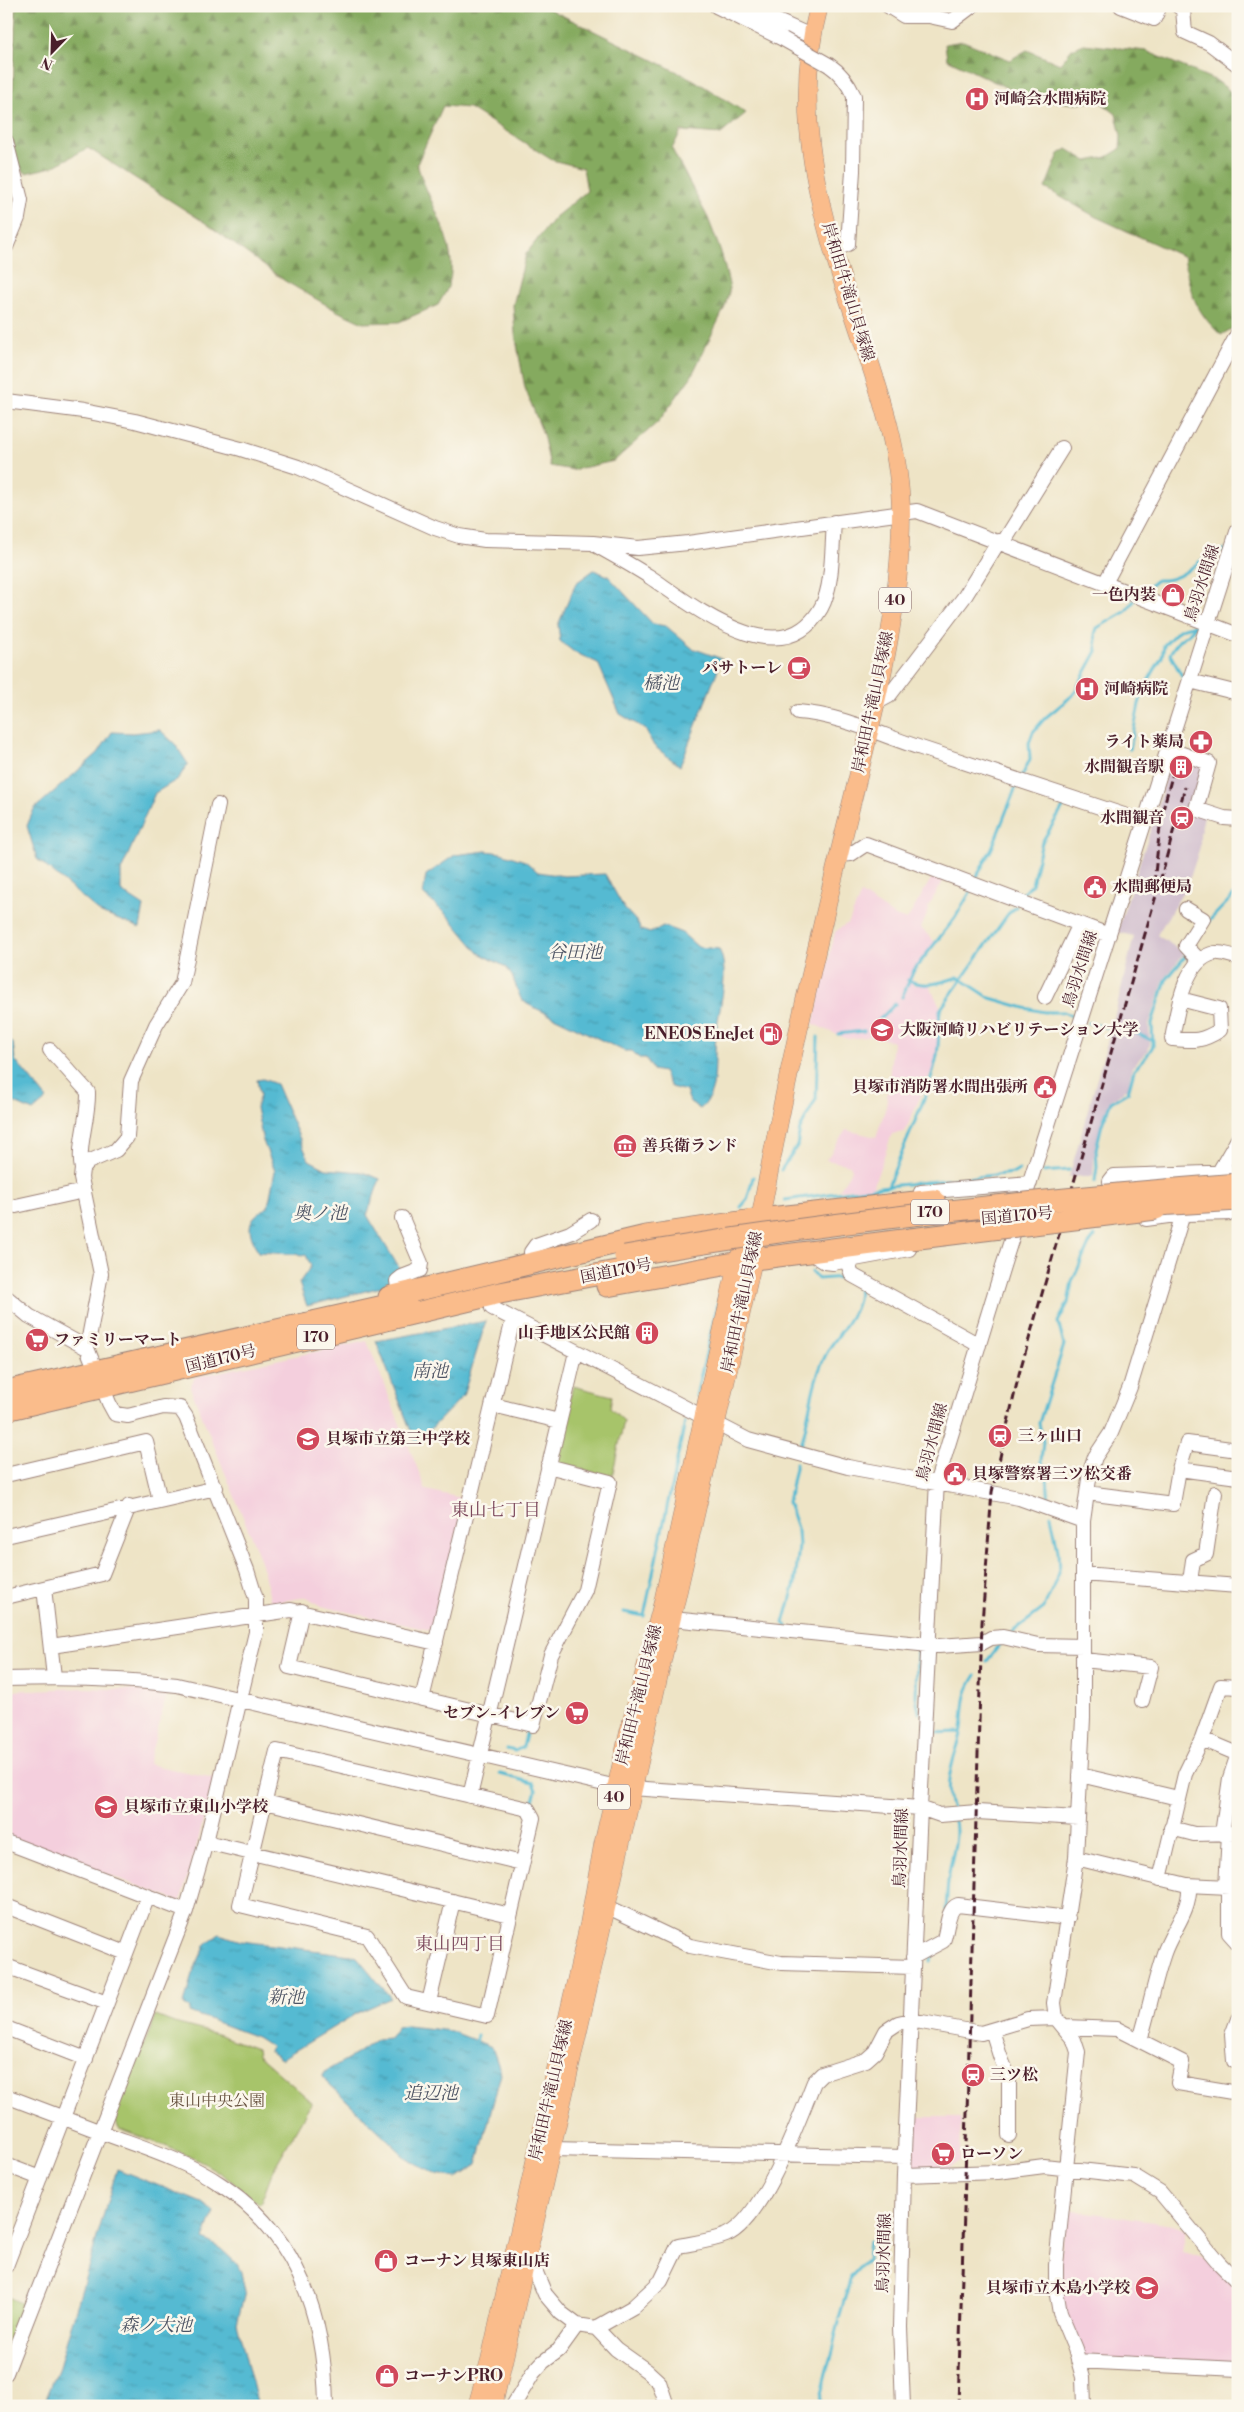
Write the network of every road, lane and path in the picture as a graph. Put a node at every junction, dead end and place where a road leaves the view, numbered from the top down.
1 (716, 6) edge
2 (744, 6) edge
3 (819, 6) edge
4 (888, 6) edge
5 (972, 6) edge
6 (1121, 6) edge
7 (1160, 6) edge
8 (1178, 6) edge
9 (812, 37) junction
10 (1238, 65) edge
11 (6, 140) edge
12 (6, 247) edge
13 (834, 250) junction
14 (1238, 333) edge
15 (6, 401) edge
16 (1062, 448) dead end
17 (901, 511) junction
18 (834, 522) junction
19 (1238, 529) edge
20 (1001, 542) junction
21 (594, 543) junction
22 (1233, 561) edge
23 (1105, 583) junction
24 (1208, 624) junction
25 (1238, 635) edge
26 (1190, 681) junction
27 (1238, 693) edge
28 (874, 704) junction
29 (798, 712) dead end
30 (869, 729) junction
31 (1168, 749) junction
32 (218, 805) dead end
33 (1238, 818) edge
34 (1145, 822) junction
35 (838, 855) junction
36 (1186, 909) dead end
37 (1080, 924) junction
38 (1109, 935) junction
39 (1237, 954) edge
40 (1200, 961) junction
41 (1045, 997) dead end
42 (1180, 999) dead end
43 (50, 1050) dead end
44 (1238, 1139) edge
45 (82, 1169) junction
46 (1219, 1172) junction
47 (1238, 1172) edge
48 (1030, 1183) junction
49 (84, 1191) junction
50 (1108, 1194) junction
51 (1235, 1200) edge
52 (16, 1206) dead end
53 (1183, 1214) junction
54 (402, 1218) dead end
55 (764, 1219) junction
56 (591, 1220) dead end
57 (1116, 1222) junction
58 (1013, 1235) junction
59 (809, 1252) junction
60 (847, 1261) junction
61 (533, 1262) junction
62 (626, 1262) junction
63 (745, 1262) junction
64 (399, 1294) junction
65 (6, 1297) edge
66 (492, 1308) junction
67 (411, 1314) junction
68 (321, 1318) junction
69 (513, 1319) junction
70 (979, 1345) junction
71 (87, 1348) junction
72 (576, 1352) junction
73 (99, 1378) junction
74 (6, 1391) edge
75 (492, 1405) junction
76 (6, 1410) edge
77 (559, 1421) junction
78 (709, 1422) junction
79 (1238, 1450) edge
80 (548, 1466) junction
81 (1179, 1469) junction
82 (6, 1475) edge
83 (1238, 1477) edge
84 (937, 1482) junction
85 (216, 1488) junction
86 (1087, 1493) junction
87 (1215, 1493) dead end
88 (160, 1500) junction
89 (129, 1506) junction
90 (1083, 1521) junction
91 (6, 1536) edge
92 (1083, 1574) junction
93 (1190, 1582) junction
94 (1238, 1586) edge
95 (44, 1588) junction
96 (6, 1597) edge
97 (302, 1611) junction
98 (257, 1616) junction
99 (672, 1619) junction
100 (436, 1643) junction
101 (928, 1644) junction
102 (51, 1646) junction
103 (1083, 1646) junction
104 (1083, 1660) junction
105 (54, 1677) junction
106 (6, 1679) edge
107 (1238, 1687) edge
108 (422, 1699) junction
109 (240, 1700) junction
110 (1142, 1701) dead end
111 (489, 1715) junction
112 (1202, 1739) junction
113 (480, 1756) junction
114 (1080, 1775) junction
115 (625, 1788) junction
116 (470, 1796) junction
117 (1178, 1798) junction
118 (265, 1802) junction
119 (920, 1808) junction
120 (1078, 1818) junction
121 (1171, 1828) junction
122 (1229, 1834) edge
123 (6, 1842) edge
124 (206, 1842) junction
125 (252, 1854) junction
126 (1076, 1858) junction
127 (522, 1863) junction
128 (1160, 1879) junction
129 (1189, 1885) junction
130 (1226, 1887) junction
131 (148, 1896) junction
132 (453, 1901) junction
133 (6, 1906) edge
134 (606, 1906) junction
135 (186, 1912) junction
136 (510, 1915) junction
137 (1068, 1918) junction
138 (1238, 1943) edge
139 (126, 1953) junction
140 (913, 1962) junction
141 (6, 1966) edge
142 (429, 2002) junction
143 (107, 2003) junction
144 (1238, 2019) edge
145 (911, 2020) junction
146 (1060, 2022) junction
147 (6, 2028) edge
148 (992, 2030) junction
149 (1140, 2040) junction
150 (86, 2059) junction
151 (1234, 2060) dead end
152 (1238, 2093) edge
153 (6, 2096) edge
154 (64, 2118) junction
155 (98, 2131) junction
156 (1009, 2136) dead end
157 (552, 2149) junction
158 (783, 2155) junction
159 (905, 2157) junction
160 (6, 2165) edge
161 (1066, 2169) junction
162 (904, 2175) junction
163 (40, 2178) junction
164 (12, 2235) edge
165 (528, 2254) junction
166 (6, 2266) edge
167 (1237, 2279) edge
168 (576, 2325) junction
169 (596, 2328) junction
170 (1078, 2361) junction
171 (1238, 2369) edge
172 (6, 2373) edge
173 (326, 2406) edge
174 (477, 2406) edge
175 (493, 2406) edge
176 (513, 2406) edge
177 (667, 2406) edge
178 (903, 2406) edge
179 (1084, 2406) edge

1 - 13 street, bridge
2 - 9 street
3 - 9 main road, 岸和田牛滝山貝塚線 / 40
4 - 5 street
6 - 7 street
8 - 10 street
9 - 13 main road, 岸和田牛滝山貝塚線 / 40
11 - 12 street
13 - 17 main road, 岸和田牛滝山貝塚線 / 40
14 - 23 street
15 - 21 street
16 - 20 street
17 - 18 street
17 - 20 street
17 - 28 main road, 岸和田牛滝山貝塚線 / 40
18 - 21 street
18 - 21 street
19 - 22 street, 鳥羽水間線
20 - 23 street
20 - 28 street
22 - 24 street, 鳥羽水間線
23 - 24 street
24 - 25 street
24 - 26 street, 鳥羽水間線
26 - 27 street
26 - 31 street, 鳥羽水間線
28 - 30 main road, 岸和田牛滝山貝塚線 / 40
29 - 30 street
30 - 34 street
30 - 35 main road, 岸和田牛滝山貝塚線 / 40
31 - 33 street
31 - 34 street, 鳥羽水間線
32 - 45 street
34 - 38 street, 鳥羽水間線
35 - 37 street
35 - 55 main road, 岸和田牛滝山貝塚線 / 40
36 - 40 street
37 - 38 street
37 - 41 street
38 - 48 street, 鳥羽水間線
39 - 40 street
40 - 42 street
43 - 45 street
44 - 46 street
45 - 49 street
46 - 47 street
46 - 57 street
48 - 55 street
48 - 58 street, 鳥羽水間線
49 - 52 street
49 - 71 street
50 - 51 highway, 国道170号 / 170, bridge
50 - 55 highway
50 - 62 highway, 国道170号 / 170, bridge
51 - 53 street
51 - 59 highway, bridge
51 - 62 highway, 国道170号 / 170, bridge
53 - 57 street
53 - 86 street
54 - 64 street
55 - 61 highway
55 - 63 main road, 岸和田牛滝山貝塚線 / 40
56 - 61 street
57 - 58 street
58 - 60 street
58 - 70 street, 鳥羽水間線
59 - 60 street
59 - 63 highway
60 - 70 street
61 - 64 highway
62 - 67 highway, 国道170号 / 170
62 - 68 highway, 国道170号 / 170
63 - 66 highway
63 - 78 main road, 岸和田牛滝山貝塚線 / 40
64 - 68 highway
65 - 71 street
66 - 67 highway
66 - 69 street
67 - 73 highway, 国道170号 / 170
68 - 73 highway, 国道170号 / 170
69 - 72 street
69 - 75 street
70 - 84 street, 鳥羽水間線
71 - 73 street
72 - 77 street
72 - 78 street
73 - 74 highway, 国道170号 / 170
73 - 76 highway, 国道170号 / 170
73 - 85 street
75 - 77 street
75 - 100 street
77 - 80 street
78 - 84 street
78 - 99 main road, 岸和田牛滝山貝塚線 / 40
78 - 115 main road, 岸和田牛滝山貝塚線 / 40
79 - 81 street
80 - 111 street
80 - 111 street
81 - 83 street
81 - 86 street
82 - 88 street
84 - 90 street
84 - 101 street, 鳥羽水間線
85 - 88 street
85 - 98 street
86 - 90 street
87 - 93 street
88 - 89 street
89 - 91 street
89 - 95 street
90 - 92 street
92 - 93 street
92 - 103 street
93 - 94 street
95 - 96 street
95 - 102 street
97 - 98 street
97 - 100 street
97 - 108 street
98 - 102 street
98 - 109 street
99 - 101 street
99 - 115 main road, 岸和田牛滝山貝塚線 / 40
100 - 108 street
101 - 103 street
101 - 119 street, 鳥羽水間線
102 - 105 street
103 - 104 street
104 - 110 street
104 - 114 street
105 - 106 street
105 - 109 street
107 - 112 street
108 - 111 street
109 - 113 street
109 - 124 street
111 - 113 street
112 - 117 street
112 - 122 street
113 - 115 street
113 - 116 street
114 - 117 street
114 - 120 street
115 - 119 street
115 - 134 main road, 岸和田牛滝山貝塚線 / 40
115 - 174 main road, 岸和田牛滝山貝塚線 / 40
116 - 118 street
116 - 127 street
117 - 121 street
118 - 125 street
118 - 127 street
119 - 120 street
119 - 140 street, 鳥羽水間線
120 - 126 street
121 - 122 street
121 - 128 street
122 - 130 street
123 - 131 street
124 - 125 street
124 - 135 street
125 - 132 street
125 - 142 street
126 - 128 street
126 - 137 street
127 - 136 street
128 - 129 street
129 - 130 street
129 - 149 street
130 - 138 street
131 - 135 street
131 - 139 street
132 - 136 street
132 - 142 street
133 - 139 street
134 - 140 street
134 - 157 main road, 岸和田牛滝山貝塚線 / 40
135 - 155 street
136 - 142 street
137 - 140 street
137 - 146 street
139 - 143 street
140 - 145 street, 鳥羽水間線
141 - 143 street
143 - 150 street
144 - 151 street
145 - 148 street
145 - 158 street
145 - 159 street, 鳥羽水間線
146 - 148 street
146 - 149 street
146 - 161 street
147 - 150 street
148 - 156 street
149 - 152 street
150 - 154 street
153 - 154 street
154 - 155 street
154 - 163 street
155 - 172 street
155 - 173 street
157 - 158 street
157 - 165 main road, 岸和田牛滝山貝塚線 / 40
158 - 159 street
158 - 169 street
159 - 162 street, 鳥羽水間線
160 - 163 street
161 - 162 street
161 - 167 street
161 - 170 street
162 - 178 street, 鳥羽水間線
163 - 164 street
164 - 166 street
165 - 168 street
165 - 175 main road, 岸和田牛滝山貝塚線 / 40
168 - 169 street
168 - 176 street
169 - 177 street
170 - 171 street
170 - 179 street

